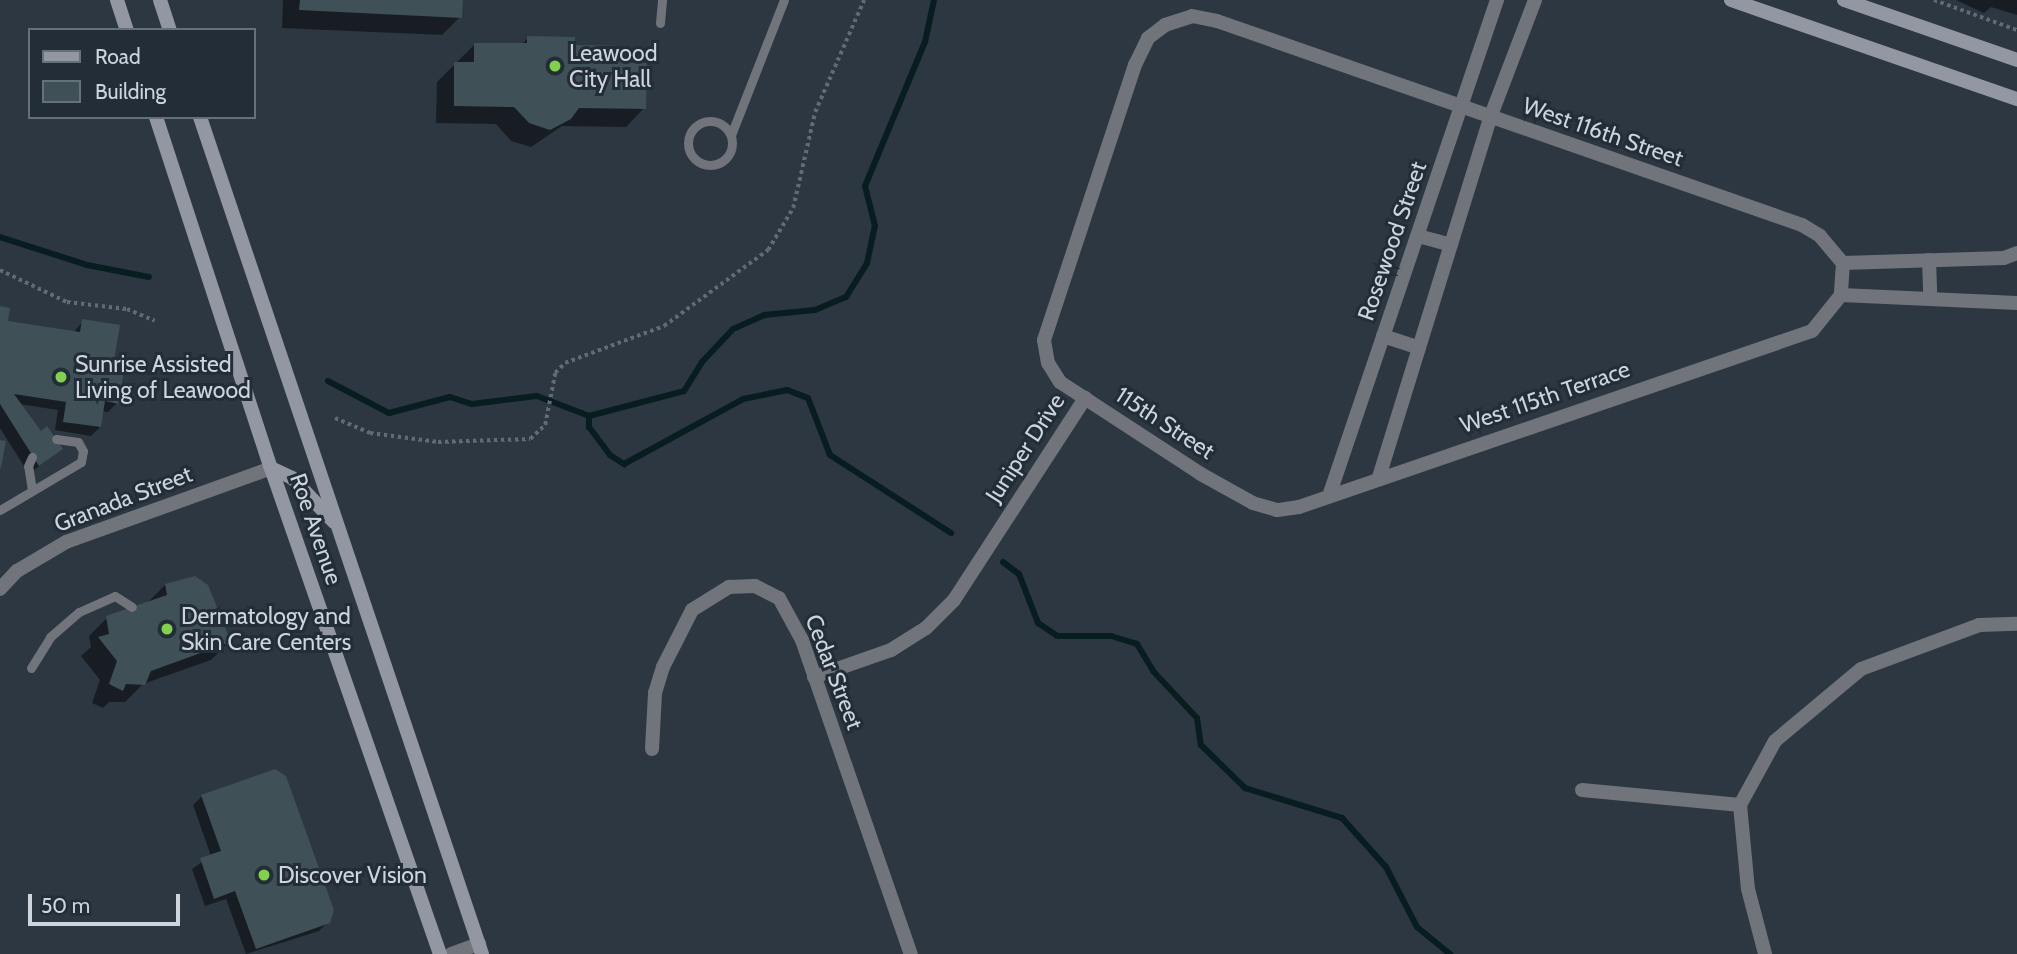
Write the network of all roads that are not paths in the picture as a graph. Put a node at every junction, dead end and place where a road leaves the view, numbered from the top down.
1 (117, 0) edge
2 (160, 0) edge
3 (662, 0) edge
4 (784, 0) edge
5 (1497, 0) edge
6 (1535, 0) edge
7 (1731, 0) edge
8 (1844, 0) edge
9 (660, 23) dead end
10 (1171, 23) joint
11 (126, 28) edge
12 (169, 28) edge
13 (2017, 60) edge
14 (2017, 99) edge
15 (1462, 108) junction
16 (1490, 118) junction
17 (157, 119) edge
18 (201, 119) edge
19 (731, 135) junction
20 (1418, 236) junction
21 (1451, 245) junction
22 (2017, 253) edge
23 (1929, 260) junction
24 (1843, 263) junction
25 (1841, 295) junction
26 (1930, 298) junction
27 (2017, 303) edge
28 (1384, 336) junction
29 (1419, 348) junction
30 (1085, 398) junction
31 (56, 439) dead end
32 (32, 457) dead end
33 (271, 468) junction
34 (1379, 477) junction
35 (1221, 485) joint
36 (32, 490) junction
37 (1329, 496) junction
38 (0, 510) edge
39 (338, 526) junction
40 (0, 589) edge
41 (132, 607) dead end
42 (2017, 624) edge
43 (31, 668) dead end
44 (814, 677) junction
45 (652, 749) dead end
46 (1582, 790) dead end
47 (1740, 805) junction
48 (481, 949) edge
49 (440, 954) edge
50 (452, 954) edge
51 (911, 954) edge
52 (1765, 954) edge

1 - 11 main road
2 - 12 main road
3 - 9 lane
4 - 19 lane
5 - 15 street, Rosewood Street
6 - 16 street
7 - 14 main road
8 - 13 main road
10 - 15 street, West 116th Street
10 - 30 street, Juniper Drive
15 - 16 street, West 116th Street
15 - 20 street, Rosewood Street
16 - 21 street
16 - 24 street, West 116th Street
17 - 33 main road, Roe Avenue
18 - 39 main road, Roe Avenue
19 - 19 lane
20 - 21 street
20 - 28 street, Rosewood Street
21 - 29 street
22 - 23 street
23 - 24 street
23 - 26 street
24 - 25 street
25 - 26 street
25 - 34 street, West 115th Terrace
26 - 27 street
28 - 29 street
28 - 37 street, Rosewood Street
29 - 34 street
30 - 35 street, 115th Street
30 - 44 street, Juniper Drive
31 - 36 lane
32 - 36 lane
33 - 39 main road
33 - 40 street, Granada Street
33 - 49 main road, Roe Avenue
34 - 37 street, West 115th Terrace
35 - 37 street, West 115th Terrace
36 - 38 lane
39 - 48 main road, Roe Avenue
41 - 43 lane
42 - 47 street
44 - 45 street, Cedar Street
44 - 51 street, Cedar Street
46 - 47 street
47 - 52 street
48 - 50 street

